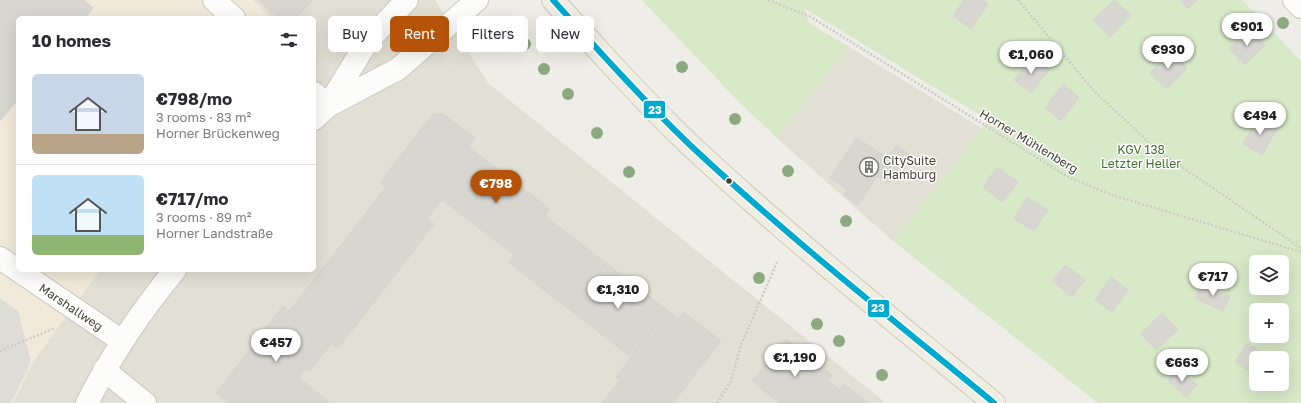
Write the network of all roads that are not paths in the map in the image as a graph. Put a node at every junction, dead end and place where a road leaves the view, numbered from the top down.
1 (214, 0) edge
2 (407, 0) edge
3 (476, 0) edge
4 (553, 0) edge
5 (1294, 0) edge
6 (1301, 7) edge
7 (232, 16) edge
8 (319, 106) edge
9 (0, 258) edge
10 (16, 269) edge
11 (20, 272) edge
12 (174, 272) edge
13 (122, 341) junction
14 (104, 370) junction
15 (87, 403) edge
16 (145, 403) edge
17 (994, 403) edge

1 - 7 street
2 - 8 street
3 - 8 street
4 - 17 main road
5 - 6 street
9 - 10 street, Marshallweg
11 - 13 street, Marshallweg
12 - 13 street
13 - 14 street
14 - 15 street
14 - 16 street

